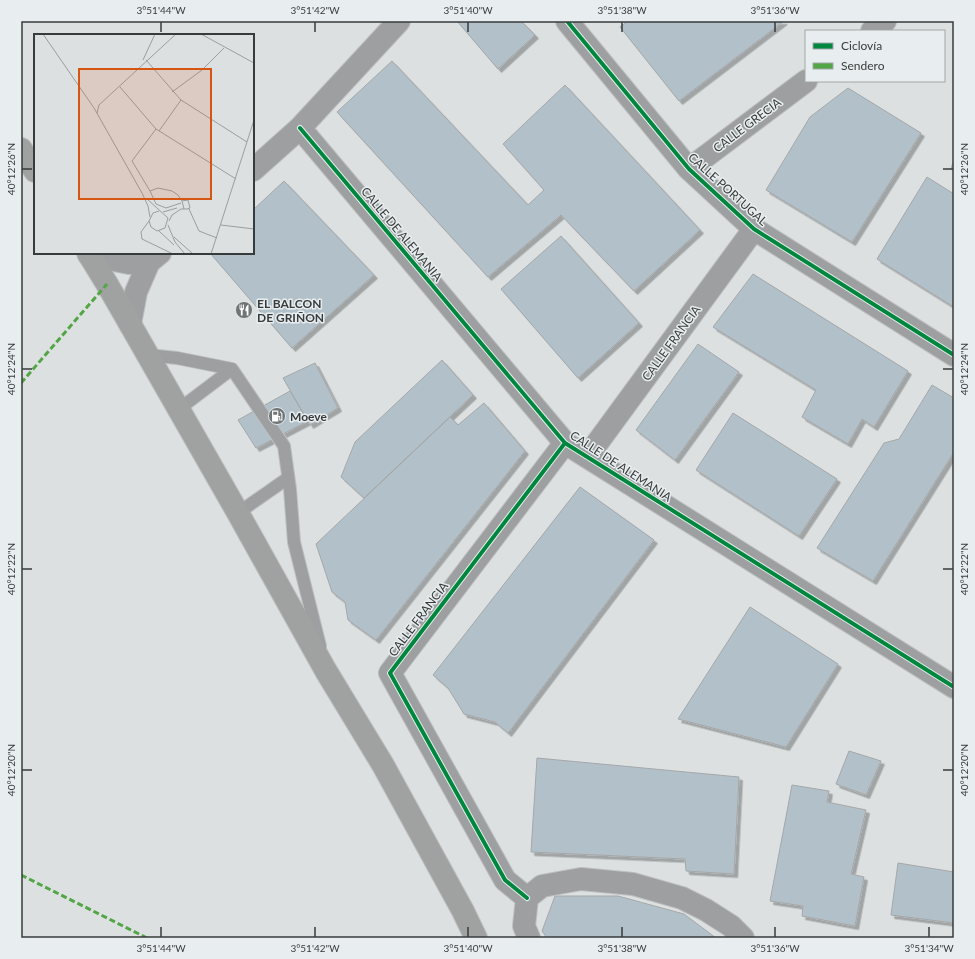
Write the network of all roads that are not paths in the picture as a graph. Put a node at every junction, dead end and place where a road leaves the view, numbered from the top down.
1 (399, 21) edge
2 (567, 21) edge
3 (885, 21) edge
4 (873, 30) edge
5 (805, 82) edge
6 (300, 128) junction
7 (21, 149) edge
8 (34, 169) edge
9 (254, 169) edge
10 (689, 169) junction
11 (754, 229) junction
12 (88, 254) edge
13 (154, 258) edge
14 (130, 324) junction
15 (148, 355) junction
16 (954, 355) edge
17 (232, 370) junction
18 (179, 409) junction
19 (565, 443) junction
20 (587, 457) junction
21 (288, 478) junction
22 (238, 513) junction
23 (326, 671) junction
24 (954, 687) edge
25 (527, 898) junction
26 (463, 911) junction
27 (476, 938) edge
28 (484, 938) edge
29 (529, 938) edge
30 (743, 938) edge

1 - 6 street
2 - 10 street, CALLE PORTUGAL
3 - 4 street
5 - 10 street, CALLE GRECIA
6 - 9 street
6 - 19 street, CALLE DE ALEMANIA
7 - 8 main road
10 - 11 street, CALLE PORTUGAL
11 - 16 street, CALLE PORTUGAL
11 - 20 street, CALLE FRANCIA
12 - 13 street
12 - 14 main road
13 - 14 street
14 - 15 main road
15 - 17 lane
15 - 18 main road
17 - 18 lane
17 - 21 lane
18 - 22 main road
19 - 20 street, CALLE DE ALEMANIA
19 - 25 street, CALLE FRANCIA
20 - 24 street, CALLE DE ALEMANIA
21 - 22 lane
21 - 23 lane
22 - 23 main road
23 - 26 main road
25 - 29 street
25 - 30 street
26 - 27 main road
26 - 28 main road

